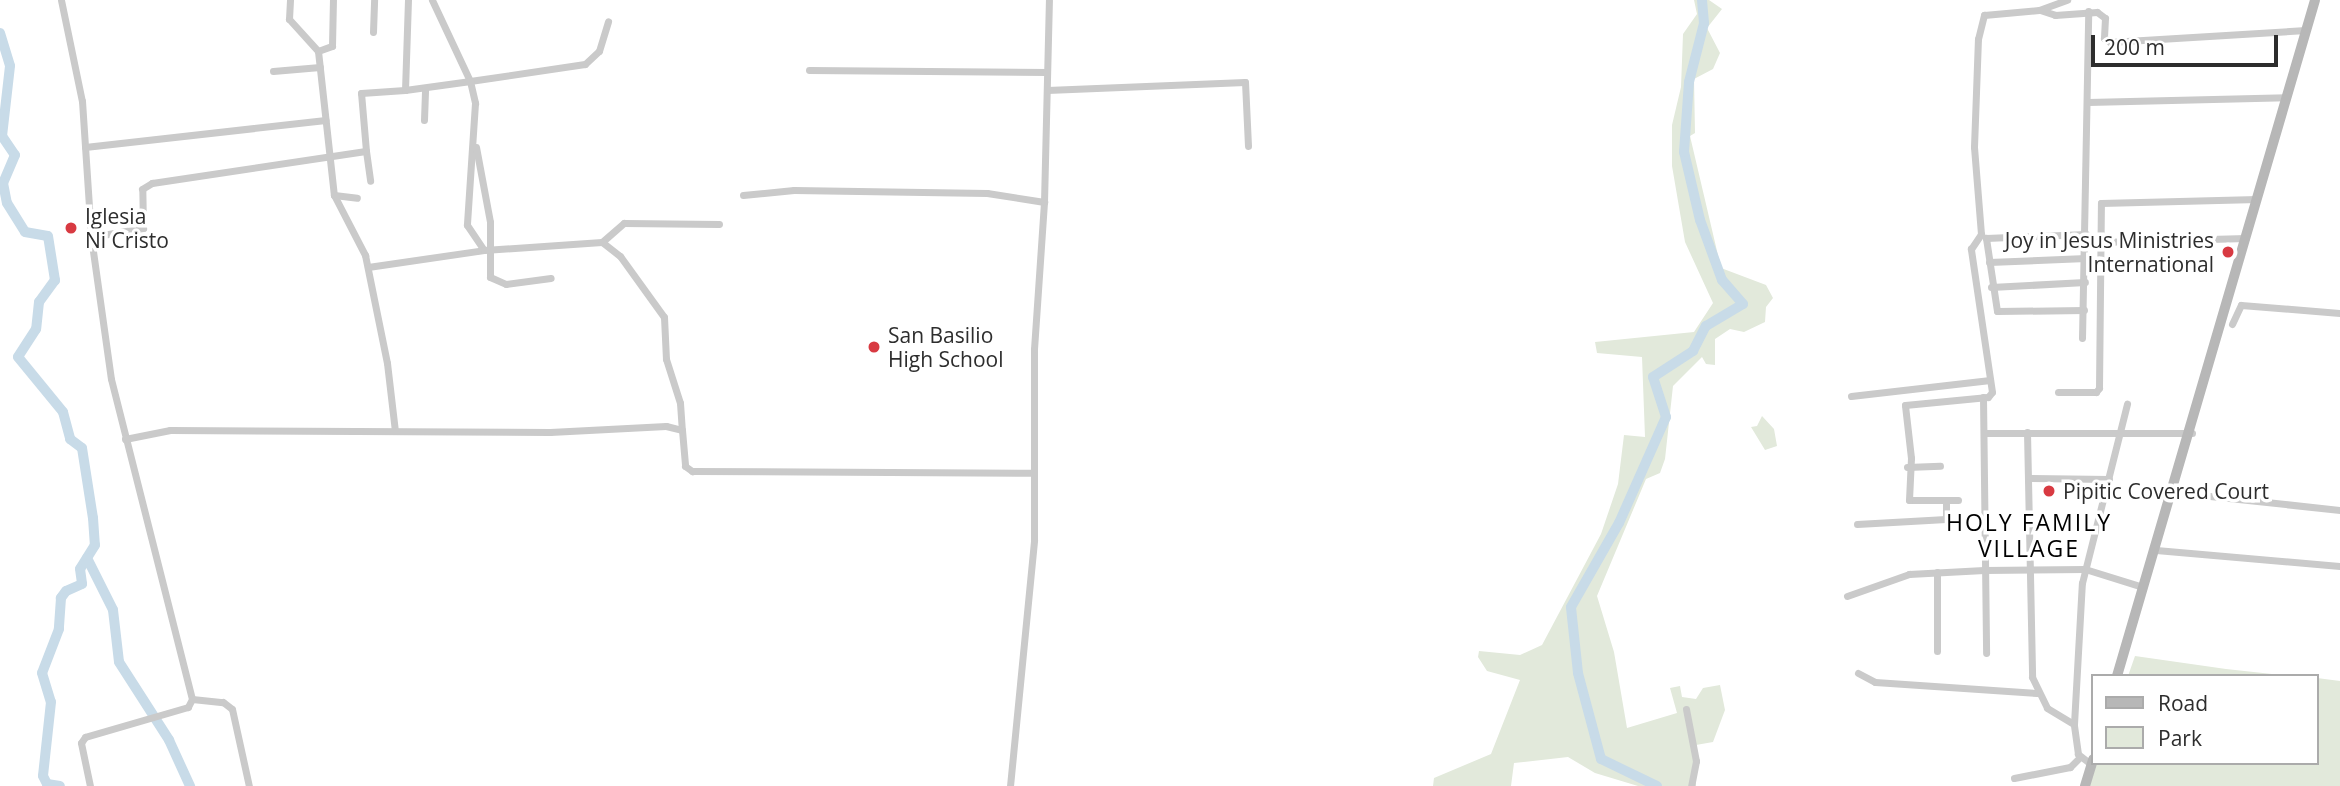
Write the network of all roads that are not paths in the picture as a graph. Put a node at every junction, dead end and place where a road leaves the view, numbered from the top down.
1 (61, 0) edge
2 (289, 0) edge
3 (333, 0) edge
4 (374, 0) edge
5 (408, 0) edge
6 (432, 0) edge
7 (1049, 0) edge
8 (2315, 0) edge
9 (2064, 2) edge
10 (2039, 10) junction
11 (2088, 11) junction
12 (2066, 15) junction
13 (608, 21) dead end
14 (2306, 30) junction
15 (373, 32) dead end
16 (318, 51) junction
17 (320, 66) junction
18 (809, 70) dead end
19 (273, 71) dead end
20 (1047, 72) junction
21 (470, 81) junction
22 (425, 88) junction
23 (405, 90) junction
24 (1047, 90) junction
25 (2286, 97) junction
26 (2088, 102) junction
27 (325, 120) junction
28 (424, 120) dead end
29 (474, 136) junction
30 (1248, 146) dead end
31 (85, 147) junction
32 (366, 150) junction
33 (329, 157) junction
34 (370, 181) dead end
35 (334, 195) junction
36 (743, 195) dead end
37 (357, 198) dead end
38 (2257, 199) junction
39 (1044, 202) junction
40 (719, 224) dead end
41 (2086, 234) junction
42 (91, 237) junction
43 (2246, 238) junction
44 (601, 242) junction
45 (2100, 242) junction
46 (486, 250) junction
47 (2086, 258) junction
48 (1989, 262) junction
49 (368, 267) junction
50 (551, 278) dead end
51 (2085, 282) junction
52 (1992, 287) junction
53 (2084, 310) junction
54 (2340, 313) edge
55 (2232, 324) dead end
56 (2082, 338) dead end
57 (1990, 380) junction
58 (2058, 392) dead end
59 (1851, 397) dead end
60 (1983, 397) junction
61 (2127, 404) dead end
62 (682, 430) junction
63 (2122, 430) junction
64 (395, 431) junction
65 (2027, 432) junction
66 (1983, 433) junction
67 (2192, 433) junction
68 (125, 439) junction
69 (1940, 466) dead end
70 (1908, 467) junction
71 (1031, 473) junction
72 (2030, 478) junction
73 (2109, 479) junction
74 (2172, 492) junction
75 (1945, 500) junction
76 (1958, 500) dead end
77 (2340, 510) edge
78 (1857, 524) dead end
79 (2155, 550) junction
80 (2340, 566) edge
81 (2031, 569) junction
82 (2085, 569) junction
83 (1984, 570) junction
84 (1937, 572) junction
85 (2143, 587) junction
86 (1847, 596) dead end
87 (1937, 651) dead end
88 (1986, 653) dead end
89 (1858, 673) dead end
90 (2119, 674) edge
91 (2037, 693) junction
92 (192, 699) junction
93 (1686, 709) dead end
94 (2074, 724) junction
95 (2080, 757) junction
96 (2092, 762) edge
97 (2014, 778) dead end
98 (90, 786) edge
99 (249, 786) edge
100 (1010, 786) edge
101 (1691, 786) edge
102 (2085, 786) edge

1 - 31 street
2 - 16 street
3 - 16 street
4 - 15 street
5 - 23 street
6 - 21 street
7 - 20 street
8 - 14 main road
9 - 10 street
9 - 12 street
10 - 12 street
10 - 57 street
11 - 12 street
11 - 14 street
11 - 26 street
13 - 21 street
14 - 25 main road
16 - 17 street
17 - 19 street
17 - 27 street
18 - 20 street
20 - 24 street
21 - 22 street
21 - 29 street
22 - 23 street
22 - 28 street
23 - 32 street
24 - 30 street
24 - 39 street
25 - 26 street
25 - 38 main road
26 - 41 street
27 - 31 street
27 - 33 street
29 - 46 street
29 - 46 street
31 - 42 street
32 - 33 street
32 - 34 street
33 - 35 street
33 - 42 street
35 - 37 street
35 - 49 street
36 - 39 street
38 - 43 main road
38 - 45 street
39 - 71 street
40 - 44 street
41 - 47 street
41 - 48 street
42 - 68 street
43 - 45 street
43 - 67 main road
44 - 46 street
44 - 62 street
45 - 58 street
46 - 49 street
46 - 50 street
47 - 48 street
47 - 51 street
48 - 52 street
49 - 64 street
51 - 52 street
51 - 53 street
52 - 53 street
53 - 56 street
54 - 55 street
57 - 59 street
57 - 60 street
60 - 66 street
60 - 70 street
61 - 63 street
62 - 64 street
62 - 71 street
63 - 65 street
63 - 67 street
63 - 73 street
64 - 68 street
65 - 66 street
65 - 72 street
66 - 83 street
67 - 74 main road
68 - 92 street
69 - 70 street
70 - 75 street
71 - 100 street
72 - 73 street
72 - 81 street
73 - 82 street
74 - 77 street
74 - 79 main road
75 - 76 street
75 - 78 street
79 - 80 street
79 - 85 main road
81 - 82 street
81 - 83 street
81 - 91 street
82 - 85 street
82 - 94 street
83 - 84 street
83 - 88 street
84 - 86 street
84 - 87 street
85 - 90 main road
89 - 91 street
91 - 94 street
92 - 98 street
92 - 99 street
93 - 101 street
94 - 95 street
95 - 96 street
95 - 97 street
96 - 102 main road

